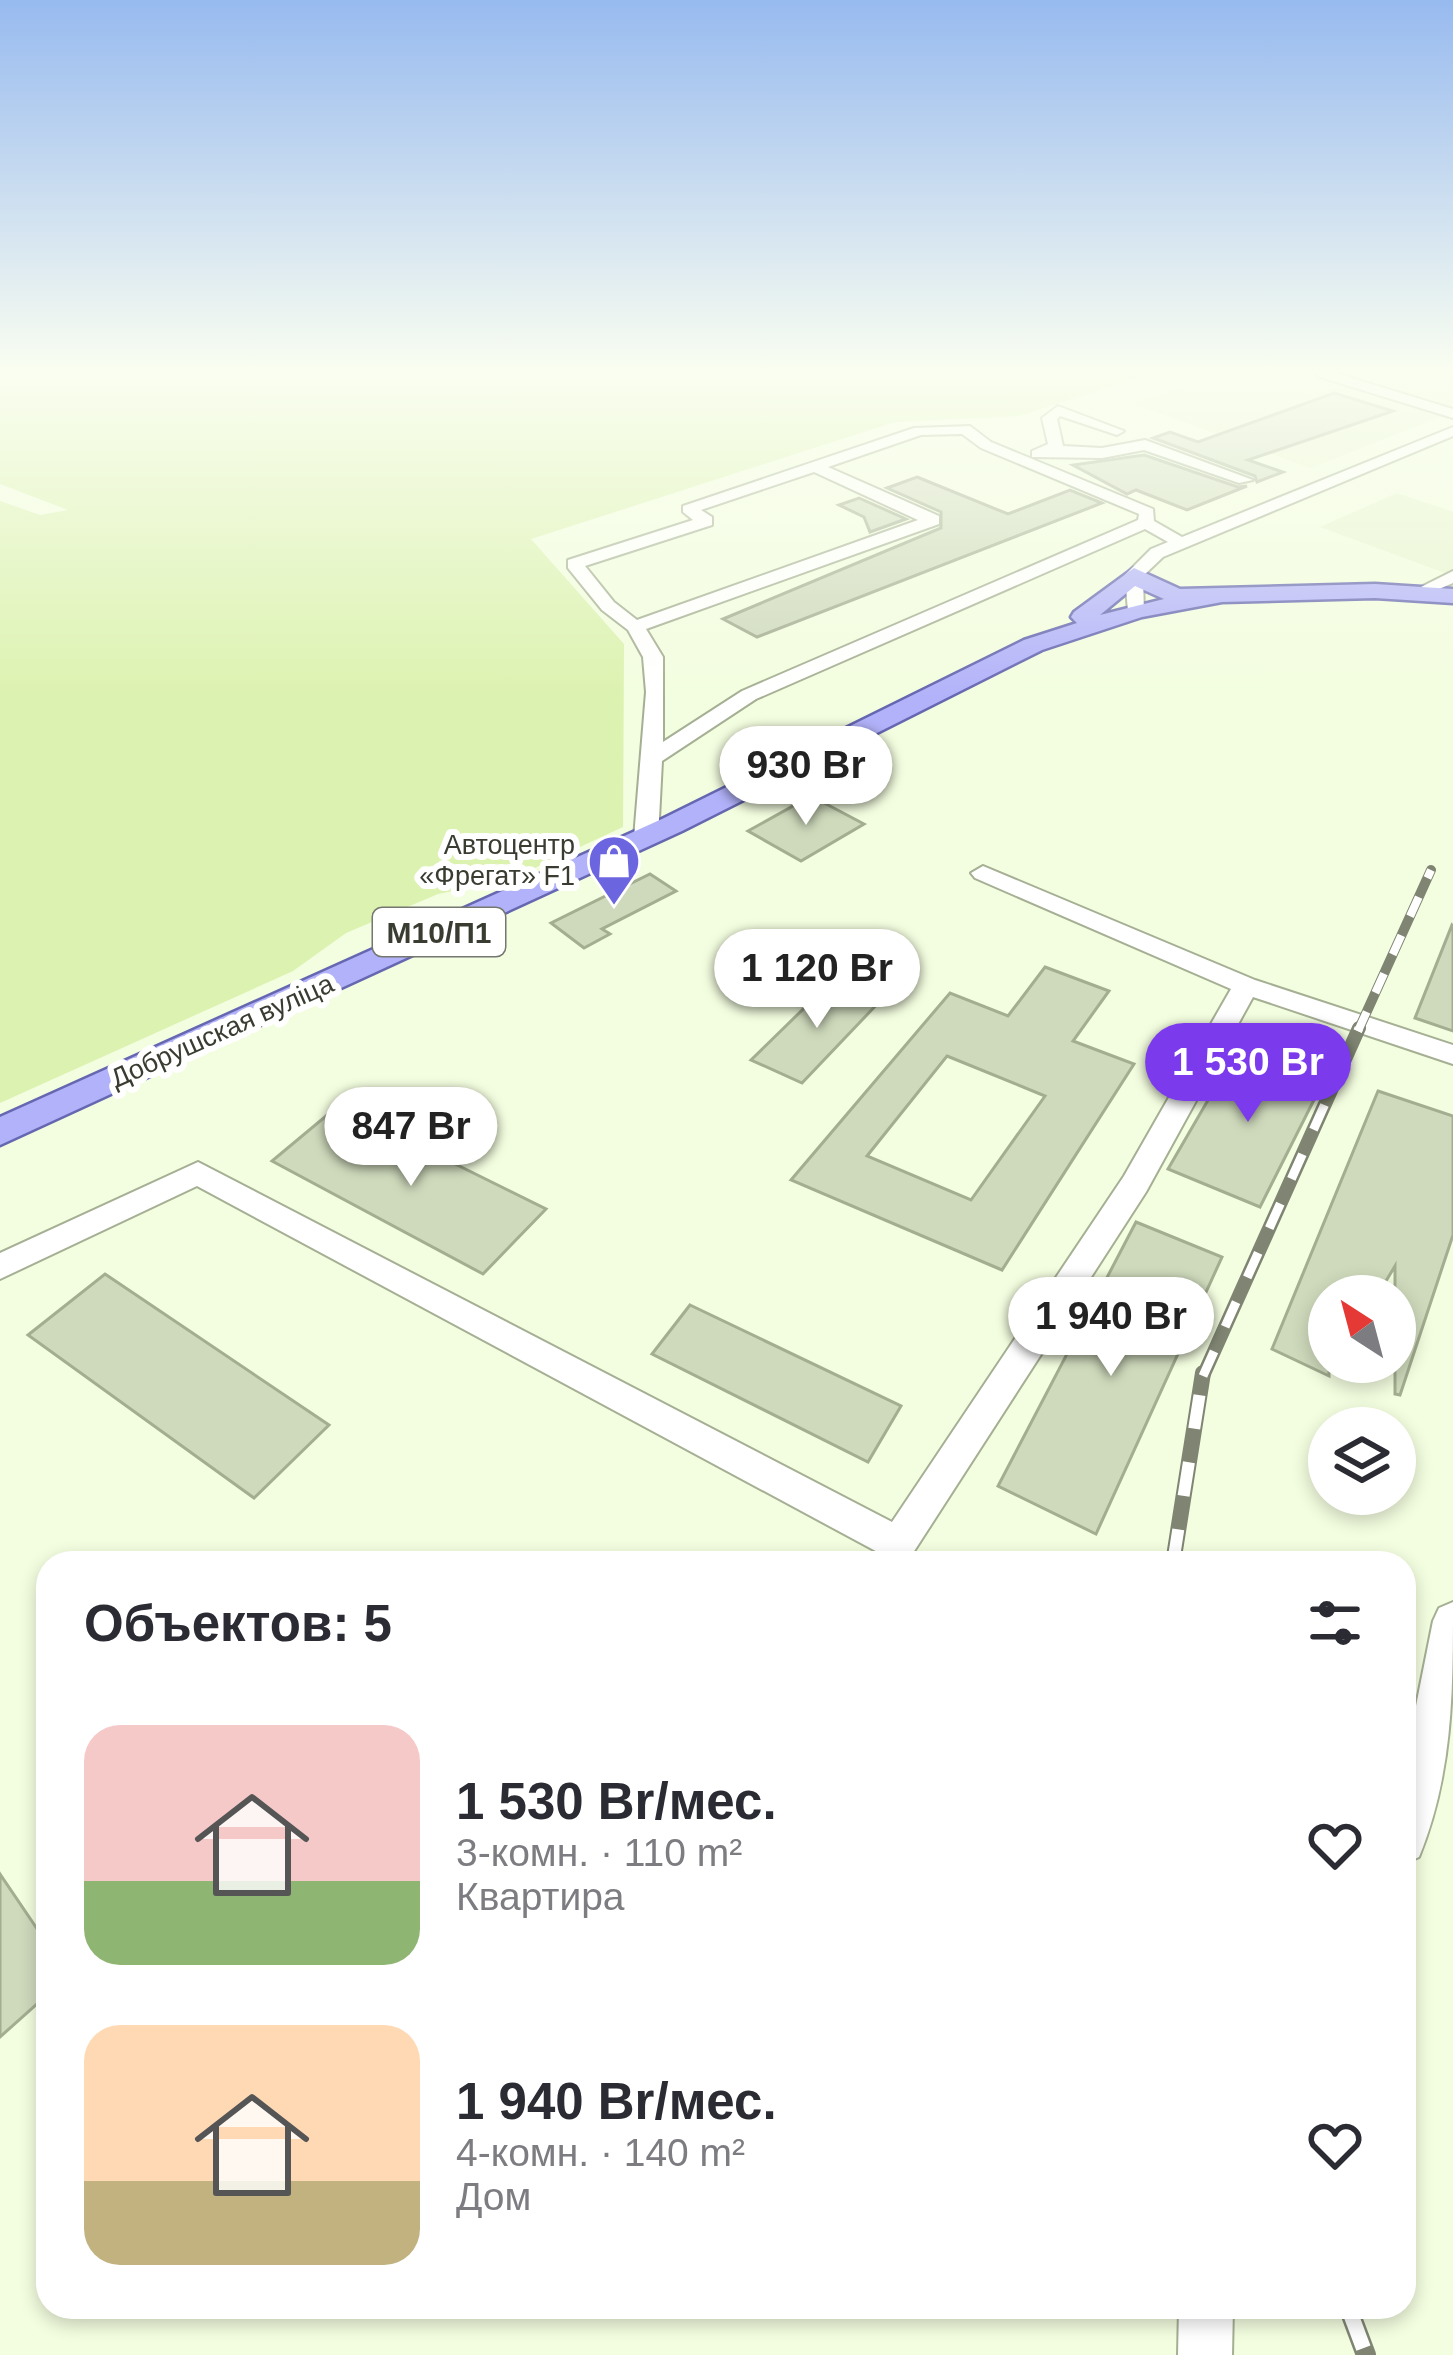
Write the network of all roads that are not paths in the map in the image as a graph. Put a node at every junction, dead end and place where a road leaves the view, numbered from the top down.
1 (786, 477) edge
2 (838, 477) edge
3 (1068, 477) edge
4 (1236, 477) edge
5 (1342, 477) edge
6 (1245, 480) dead end
7 (1146, 523) junction
8 (1181, 543) junction
9 (1134, 575) junction
10 (1453, 576) edge
11 (1418, 593) junction
12 (1218, 596) junction
13 (1453, 596) edge
14 (1138, 610) junction
15 (635, 627) junction
16 (1033, 645) junction
17 (653, 757) junction
18 (646, 838) junction
19 (983, 873) dead end
20 (1246, 986) junction
21 (1453, 1055) edge
22 (0, 1132) edge
23 (0, 1267) edge
24 (1453, 1621) edge
25 (1416, 1808) edge
26 (1206, 2319) edge
27 (1205, 2355) edge

1 - 15 street
2 - 15 street
3 - 7 street
4 - 6 street
5 - 8 street
7 - 8 street
7 - 17 street
8 - 9 street
9 - 12 main road
9 - 14 street
9 - 16 main road
10 - 11 street
11 - 12 main road, М10/П1
11 - 13 main road, М10/П1
12 - 14 main road, М10/П1
14 - 16 main road, Добрушская вуліца / М10/П1
15 - 17 street
16 - 18 main road, Добрушская вуліца / М10/П1
17 - 18 street
18 - 22 main road, Добрушская вуліца / М10/П1
19 - 20 street
20 - 21 street
20 - 23 street
24 - 25 street
26 - 27 street

